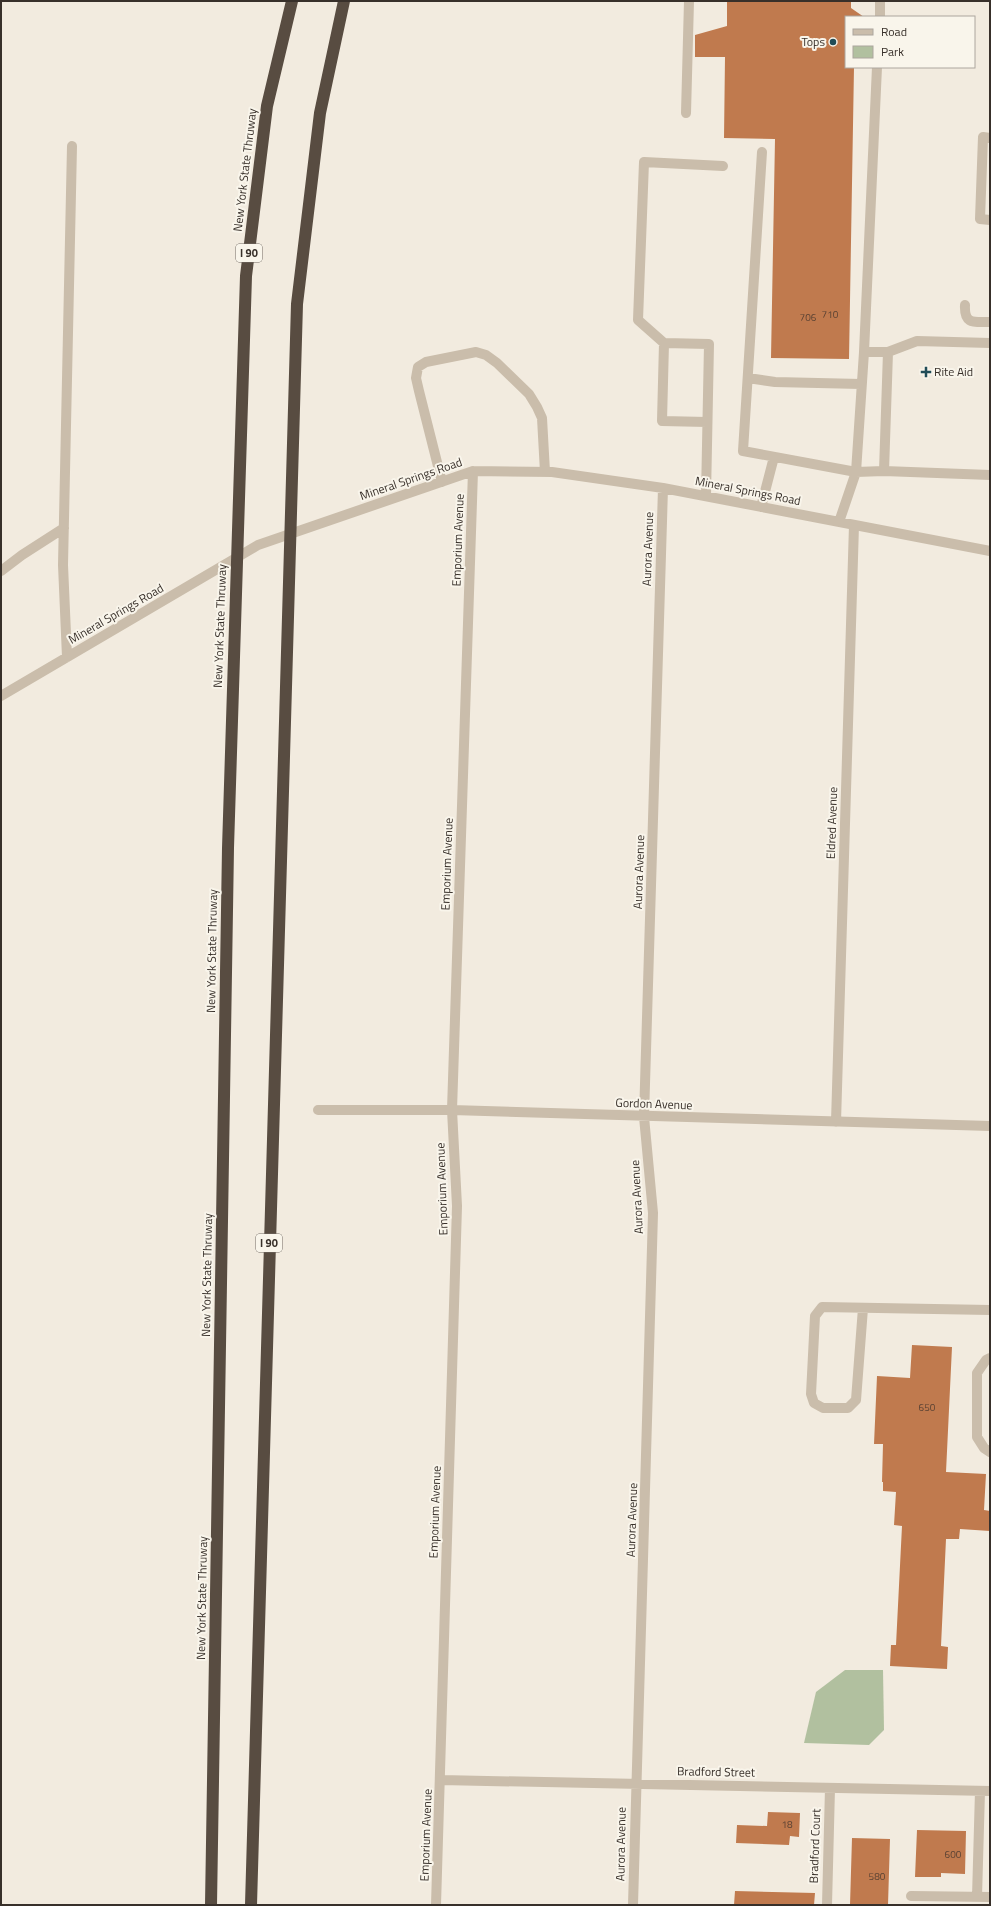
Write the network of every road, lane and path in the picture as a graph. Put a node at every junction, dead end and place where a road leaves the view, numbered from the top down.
1 (292, 1) edge
2 (344, 1) edge
3 (689, 1) edge
4 (880, 1) edge
5 (880, 16) edge
6 (878, 68) edge
7 (686, 113) dead end
8 (990, 138) edge
9 (72, 146) dead end
10 (762, 152) dead end
11 (723, 166) dead end
12 (990, 220) edge
13 (965, 305) dead end
14 (990, 322) edge
15 (990, 342) edge
16 (664, 343) junction
17 (864, 352) junction
18 (888, 352) junction
19 (748, 378) junction
20 (861, 384) junction
21 (707, 422) junction
22 (774, 457) junction
23 (884, 471) junction
24 (473, 472) junction
25 (545, 472) junction
26 (856, 472) junction
27 (990, 475) edge
28 (442, 482) junction
29 (663, 488) junction
30 (706, 496) junction
31 (761, 507) junction
32 (839, 522) junction
33 (854, 525) junction
34 (64, 528) junction
35 (990, 551) edge
36 (1, 571) edge
37 (67, 657) junction
38 (1, 696) edge
39 (318, 1110) dead end
40 (452, 1110) junction
41 (644, 1117) junction
42 (836, 1122) junction
43 (990, 1126) edge
44 (863, 1308) junction
45 (990, 1310) edge
46 (990, 1358) edge
47 (990, 1452) edge
48 (441, 1780) junction
49 (636, 1783) junction
50 (830, 1788) junction
51 (985, 1791) edge
52 (911, 1896) dead end
53 (977, 1897) junction
54 (990, 1897) edge
55 (211, 1905) edge
56 (251, 1905) edge
57 (436, 1905) edge
58 (633, 1905) edge
59 (827, 1905) edge

1 - 55 highway, New York State Thruway / I 90
2 - 56 highway, I 90
3 - 7 street
4 - 5 street
6 - 17 street
8 - 12 street
9 - 34 street
10 - 19 street
11 - 16 street
13 - 14 street
15 - 18 street
16 - 21 street
16 - 21 street
17 - 18 street
17 - 20 street
18 - 23 street
19 - 20 street
19 - 22 street
20 - 26 street
21 - 30 street
22 - 26 street
22 - 31 street
23 - 26 street
23 - 27 street
24 - 25 street, Mineral Springs Road
24 - 28 street, Mineral Springs Road
24 - 40 street, Emporium Avenue
25 - 28 street
25 - 29 street, Mineral Springs Road
26 - 32 street
28 - 37 street, Mineral Springs Road
29 - 30 street, Mineral Springs Road
29 - 41 street, Aurora Avenue
30 - 31 street, Mineral Springs Road
31 - 32 street, Mineral Springs Road
32 - 33 street, Mineral Springs Road
33 - 35 street, Mineral Springs Road
33 - 42 street, Eldred Avenue
34 - 36 street
34 - 37 street
37 - 38 street, Mineral Springs Road
39 - 40 street, Gordon Avenue
40 - 41 street, Gordon Avenue
40 - 48 street, Emporium Avenue
41 - 42 street, Gordon Avenue
41 - 49 street, Aurora Avenue
42 - 43 street, Gordon Avenue
44 - 44 street
44 - 45 street
46 - 47 street
48 - 49 street, Bradford Street
48 - 57 street, Emporium Avenue
49 - 50 street, Bradford Street
49 - 58 street, Aurora Avenue
50 - 51 street, Bradford Street
50 - 59 street, Bradford Court
51 - 53 street
52 - 53 street
53 - 54 street

